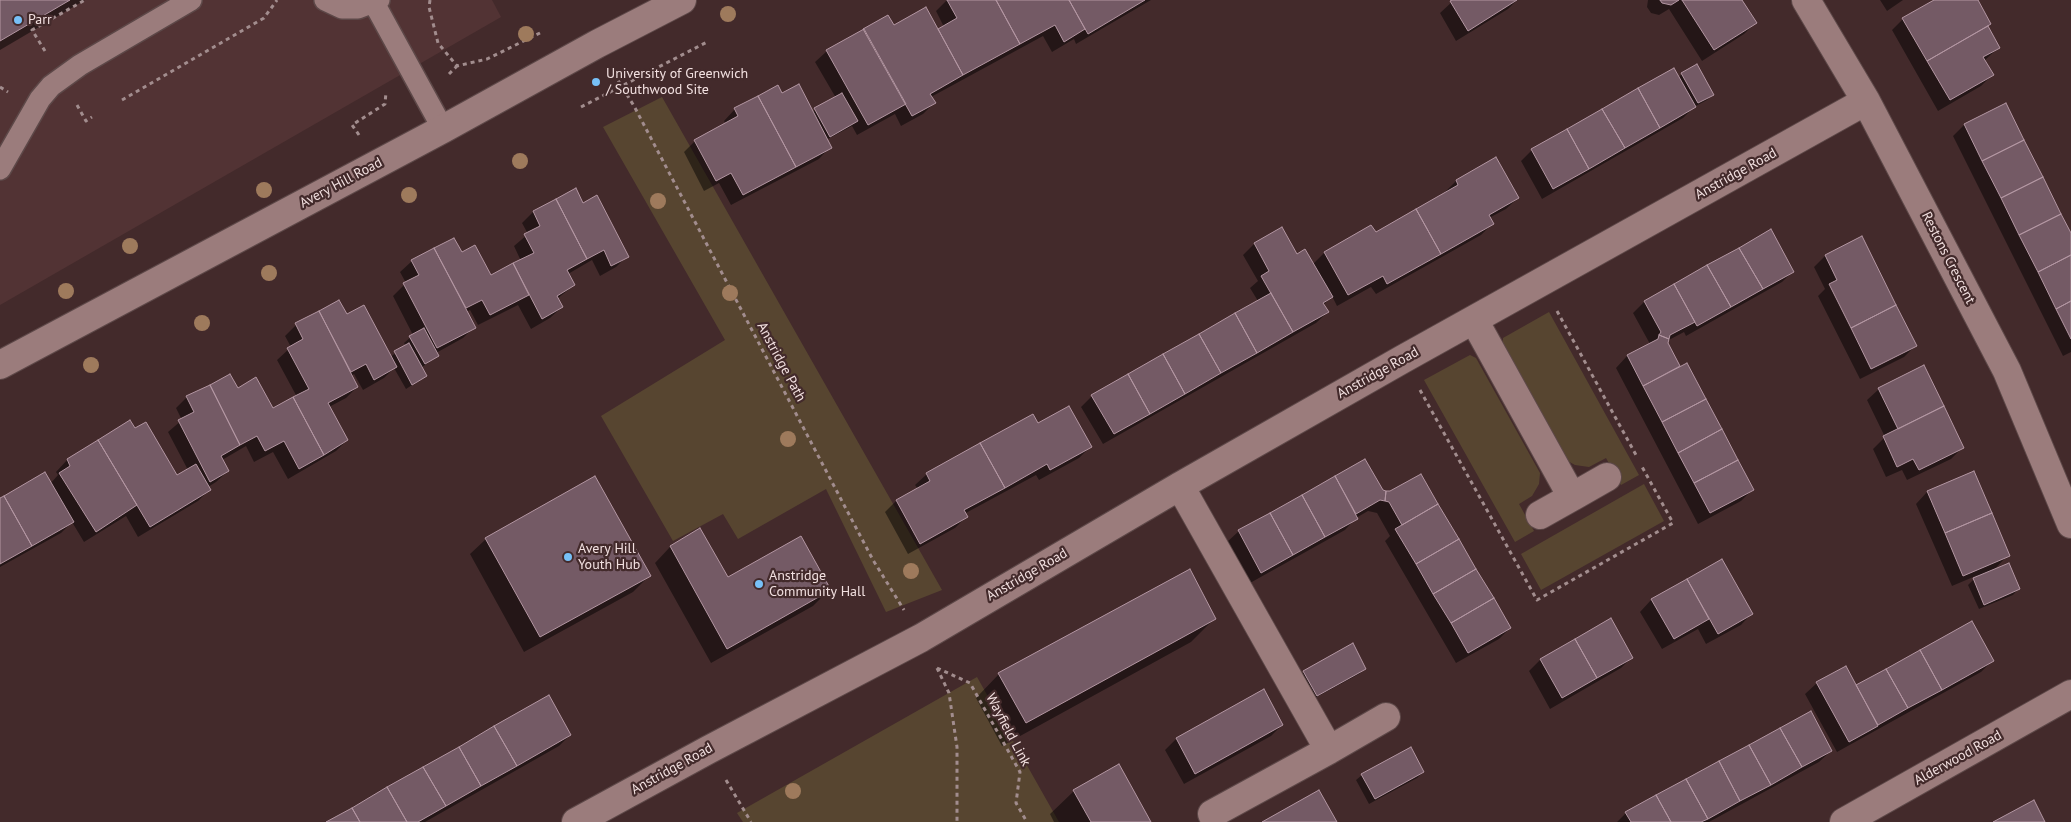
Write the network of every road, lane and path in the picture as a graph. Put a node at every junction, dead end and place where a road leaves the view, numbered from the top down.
1 (85, 0) edge
2 (191, 0) edge
3 (277, 0) edge
4 (325, 0) edge
5 (430, 0) edge
6 (682, 0) edge
7 (1806, 0) edge
8 (377, 2) edge
9 (548, 29) dead end
10 (709, 41) dead end
11 (49, 58) dead end
12 (457, 66) junction
13 (612, 70) dead end
14 (447, 76) dead end
15 (621, 86) junction
16 (0, 87) edge
17 (386, 89) dead end
18 (13, 95) dead end
19 (122, 100) dead end
20 (75, 101) dead end
21 (1866, 101) junction
22 (581, 107) dead end
23 (92, 117) dead end
24 (443, 129) junction
25 (362, 140) dead end
26 (0, 169) edge
27 (1474, 320) junction
28 (0, 365) edge
29 (1607, 477) dead end
30 (1180, 486) junction
31 (1572, 497) junction
32 (1540, 515) dead end
33 (2071, 524) edge
34 (908, 617) dead end
35 (933, 660) dead end
36 (937, 668) junction
37 (2071, 694) edge
38 (1386, 717) dead end
39 (708, 750) junction
40 (1329, 750) junction
41 (1212, 814) dead end
42 (576, 822) edge
43 (751, 822) edge
44 (957, 822) edge
45 (1027, 822) edge
46 (1844, 822) edge

1 - 11 path
2 - 26 lane
3 - 19 path
4 - 8 lane
5 - 12 path
6 - 24 street, Avery Hill Road
7 - 21 street, Restons Crescent
8 - 24 lane
9 - 12 path
10 - 15 path
12 - 14 path
13 - 15 path, Anstridge Path
15 - 22 path
15 - 34 path, Anstridge Path
16 - 18 path
17 - 25 path
20 - 23 path
21 - 27 street, Anstridge Road
21 - 33 street, Restons Crescent
24 - 28 street, Avery Hill Road
27 - 30 street, Anstridge Road
27 - 31 street
29 - 31 street
30 - 39 street, Anstridge Road
30 - 40 street
31 - 32 street
35 - 36 path
36 - 44 path
36 - 45 path, Wayfield Link
37 - 46 street, Alderwood Road
38 - 40 street
39 - 42 street, Anstridge Road
39 - 43 path
40 - 41 street

